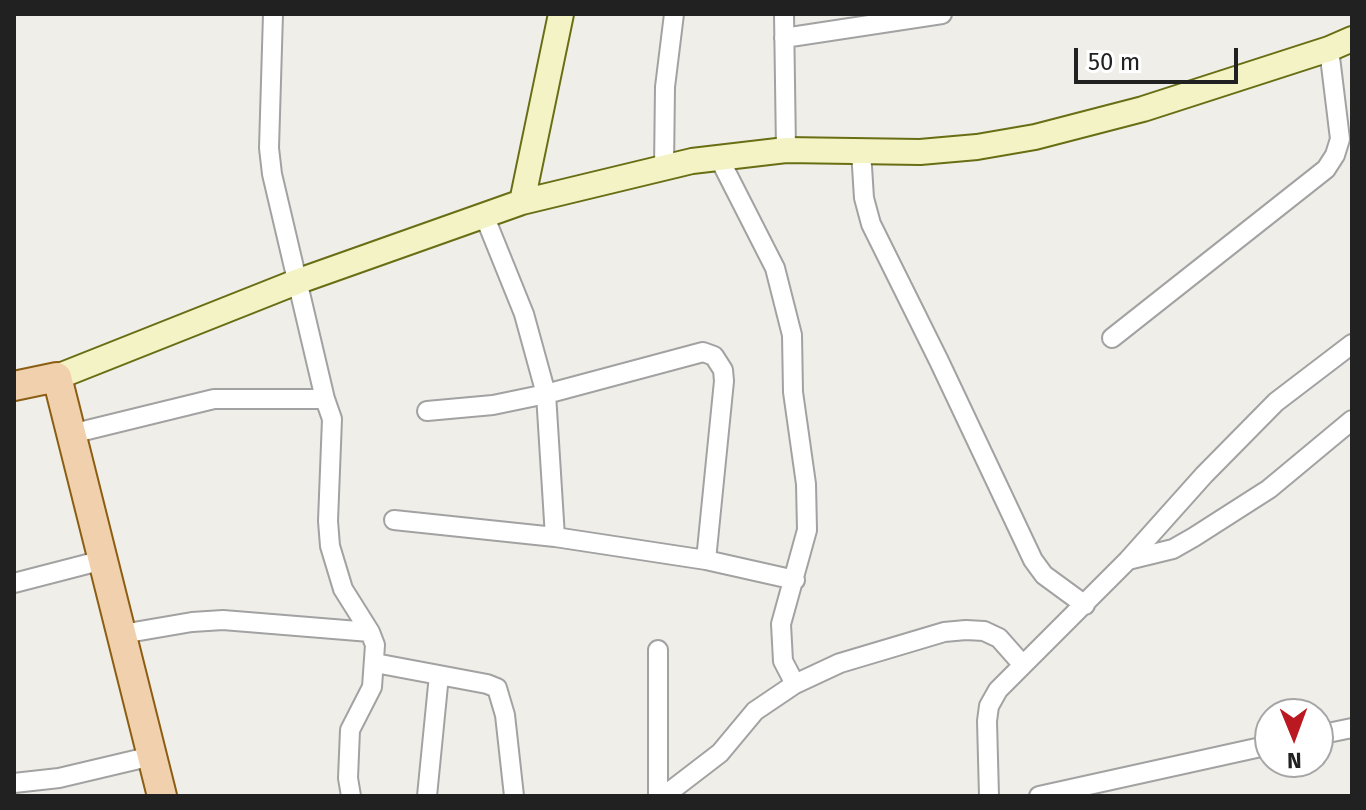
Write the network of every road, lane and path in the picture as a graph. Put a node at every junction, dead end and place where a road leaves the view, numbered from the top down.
1 (273, 14) edge
2 (561, 14) edge
3 (674, 14) edge
4 (784, 14) edge
5 (942, 14) edge
6 (784, 38) junction
7 (1352, 39) edge
8 (1329, 49) junction
9 (786, 150) junction
10 (861, 151) junction
11 (719, 158) junction
12 (664, 168) junction
13 (522, 202) junction
14 (484, 215) junction
15 (299, 281) junction
16 (1112, 338) dead end
17 (1352, 344) edge
18 (57, 377) junction
19 (14, 386) edge
20 (546, 394) junction
21 (325, 399) junction
22 (427, 411) dead end
23 (1352, 420) edge
24 (71, 434) junction
25 (394, 520) dead end
26 (555, 537) junction
27 (103, 560) junction
28 (706, 560) junction
29 (1128, 560) junction
30 (795, 580) junction
31 (14, 583) edge
32 (1085, 605) junction
33 (370, 632) junction
34 (122, 634) junction
35 (658, 650) dead end
36 (375, 663) junction
37 (1022, 664) junction
38 (439, 675) junction
39 (795, 684) junction
40 (1254, 749) edge
41 (152, 756) junction
42 (14, 783) edge
43 (59, 787) edge
44 (162, 796) edge
45 (351, 796) edge
46 (427, 796) edge
47 (514, 796) edge
48 (661, 796) edge
49 (989, 796) edge
50 (1039, 796) edge

1 - 15 street
2 - 13 main road
3 - 12 street
4 - 6 street
5 - 6 street
6 - 9 street
7 - 8 main road
8 - 10 main road
8 - 16 street
9 - 10 main road
9 - 11 main road
10 - 32 street
11 - 12 main road
11 - 30 street
12 - 13 main road
13 - 14 main road
14 - 15 main road
14 - 20 street
15 - 18 main road
15 - 21 street
17 - 29 street
18 - 19 main road
18 - 24 main road
20 - 22 street
20 - 26 street
20 - 28 street
21 - 24 street
21 - 33 street
23 - 29 street
24 - 27 main road
25 - 26 street
26 - 28 street
27 - 31 street
27 - 34 main road
28 - 30 street
29 - 32 street
30 - 39 street
32 - 37 street
33 - 34 street
33 - 36 street
34 - 41 main road
35 - 48 street
36 - 38 street
36 - 45 street
37 - 39 street
37 - 49 street
38 - 46 street
38 - 47 street
39 - 48 street
40 - 50 street
41 - 43 street
41 - 44 main road
42 - 43 street

